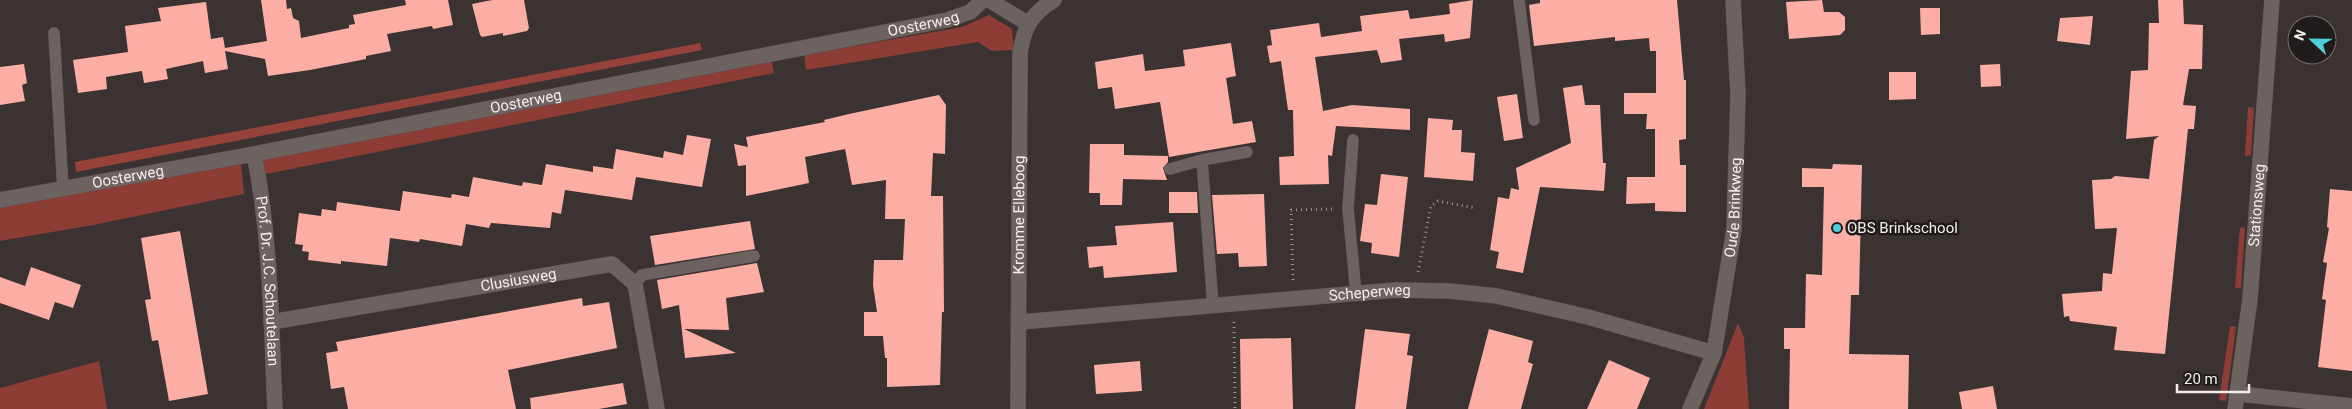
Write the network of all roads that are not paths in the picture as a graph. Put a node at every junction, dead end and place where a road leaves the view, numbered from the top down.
1 (982, 0) edge
2 (989, 0) edge
3 (1054, 0) edge
4 (1519, 0) edge
5 (1733, 0) edge
6 (2272, 0) edge
7 (1027, 22) junction
8 (54, 33) dead end
9 (1534, 120) dead end
10 (1353, 140) dead end
11 (1247, 152) dead end
12 (254, 154) junction
13 (1202, 160) junction
14 (1170, 169) dead end
15 (64, 190) junction
16 (0, 200) edge
17 (754, 256) dead end
18 (635, 284) junction
19 (1356, 294) junction
20 (1214, 306) junction
21 (271, 322) junction
22 (1020, 322) junction
23 (1714, 353) junction
24 (2238, 394) junction
25 (2352, 406) edge
26 (275, 409) edge
27 (657, 409) edge
28 (1018, 409) edge
29 (1690, 409) edge
30 (2235, 409) edge

1 - 12 street, Oosterweg
2 - 7 street
3 - 7 street
4 - 9 lane
5 - 23 street, Oude Brinkweg
6 - 24 street, Stationsweg
7 - 22 street, Kromme Elleboog
8 - 15 lane
10 - 19 lane
11 - 13 lane
12 - 15 street, Oosterweg
12 - 21 street, Prof. Dr. J.C. Schoutelaan
13 - 14 lane
13 - 20 lane
15 - 16 street, Oosterweg
17 - 18 lane
18 - 21 street, Clusiusweg
18 - 27 street
19 - 20 street, Scheperweg
19 - 23 street, Scheperweg
20 - 22 street, Scheperweg
21 - 26 street, Prof. Dr. J.C. Schoutelaan
22 - 28 street, Kromme Elleboog
23 - 29 street, Oude Brinkweg
24 - 25 street
24 - 30 street, Stationsweg

